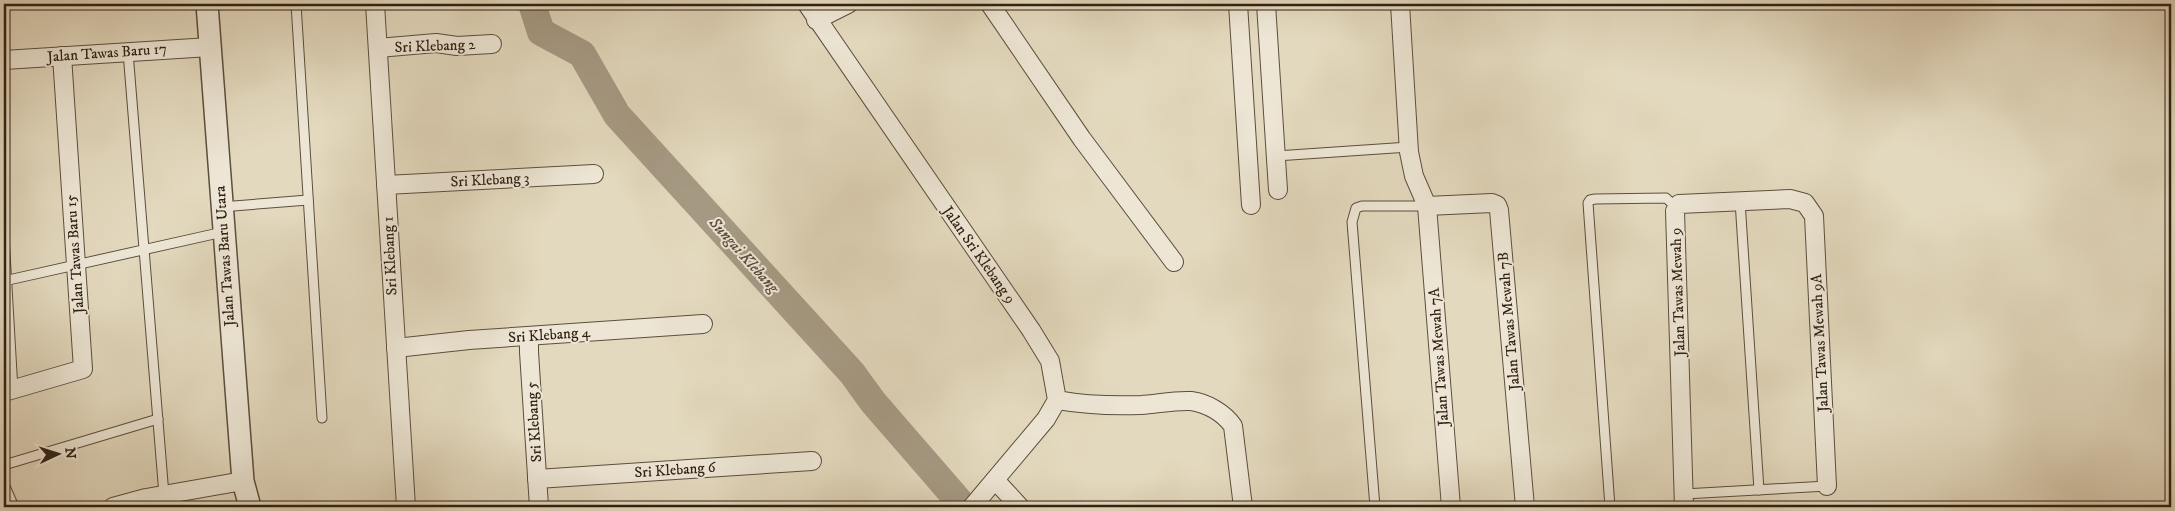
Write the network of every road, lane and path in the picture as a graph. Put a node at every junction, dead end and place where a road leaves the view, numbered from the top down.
1 (207, 4) edge
2 (296, 4) edge
3 (375, 4) edge
4 (807, 4) edge
5 (848, 4) edge
6 (990, 4) edge
7 (1238, 4) edge
8 (1266, 4) edge
9 (1400, 4) edge
10 (816, 20) junction
11 (492, 44) dead end
12 (210, 47) junction
13 (378, 48) junction
14 (128, 52) junction
15 (62, 56) junction
16 (4, 60) edge
17 (1409, 147) junction
18 (1276, 156) junction
19 (594, 174) dead end
20 (386, 185) junction
21 (1278, 190) dead end
22 (308, 200) junction
23 (1740, 201) junction
24 (1805, 203) joint
25 (1251, 205) dead end
26 (1427, 206) junction
27 (222, 207) junction
28 (1676, 207) junction
29 (223, 232) junction
30 (4, 236) edge
31 (144, 250) junction
32 (1174, 262) dead end
33 (76, 265) junction
34 (5, 281) edge
35 (703, 324) dead end
36 (530, 336) junction
37 (396, 348) junction
38 (8, 391) edge
39 (1057, 400) junction
40 (322, 418) dead end
41 (158, 420) junction
42 (812, 461) dead end
43 (4, 465) edge
44 (537, 479) junction
45 (995, 480) junction
46 (243, 482) junction
47 (4, 484) edge
48 (1827, 486) joint
49 (1758, 490) junction
50 (164, 495) junction
51 (1684, 500) edge
52 (977, 501) edge
53 (147, 502) edge
54 (14, 507) edge
55 (113, 507) edge
56 (250, 507) edge
57 (406, 507) edge
58 (539, 507) edge
59 (1020, 507) edge
60 (1243, 507) edge
61 (1375, 507) edge
62 (1451, 507) edge
63 (1525, 507) edge
64 (1610, 507) edge

1 - 12 street, Jalan Tawas Baru Utara
2 - 22 lane
3 - 13 street, Sri Klebang 1
4 - 10 street, Jalan Sri Klebang 9
5 - 10 street
6 - 32 street
7 - 25 street
8 - 18 street
9 - 17 street, Jalan Tawas Mewah 7A
10 - 39 street, Jalan Sri Klebang 9
11 - 13 street, Sri Klebang 2
12 - 14 street, Jalan Tawas Baru 17
12 - 27 street, Jalan Tawas Baru Utara
13 - 20 street, Sri Klebang 1
14 - 15 street, Jalan Tawas Baru 17
14 - 31 lane
15 - 16 street, Jalan Tawas Baru 17
15 - 33 street, Jalan Tawas Baru 15
17 - 18 lane
17 - 26 street, Jalan Tawas Mewah 7A
18 - 21 street
19 - 20 street, Sri Klebang 3
20 - 37 street, Sri Klebang 1
22 - 27 lane
22 - 40 lane
23 - 24 street, Jalan Tawas Mewah 9
23 - 28 street, Jalan Tawas Mewah 9
23 - 49 lane
24 - 48 street, Jalan Tawas Mewah 9A
26 - 61 lane
26 - 62 street, Jalan Tawas Mewah 7A
26 - 63 street, Jalan Tawas Mewah 7B
27 - 29 street, Jalan Tawas Baru Utara
28 - 51 street, Jalan Tawas Mewah 9
28 - 64 lane
29 - 31 lane
29 - 46 street, Jalan Tawas Baru Utara
30 - 34 lane
31 - 33 lane
31 - 41 lane
33 - 34 lane
33 - 38 street, Jalan Tawas Baru 15
34 - 38 lane
35 - 36 street, Sri Klebang 4
36 - 37 street, Sri Klebang 4
36 - 44 street, Sri Klebang 5
37 - 57 street, Sri Klebang 1
39 - 45 street
39 - 60 street
41 - 43 lane
41 - 50 lane
42 - 44 street, Sri Klebang 6
44 - 58 street, Sri Klebang 5
45 - 52 street
45 - 59 street
46 - 50 street
46 - 56 street, Jalan Tawas Baru Utara
47 - 54 lane
48 - 49 lane
49 - 51 lane
50 - 53 street
53 - 55 street

